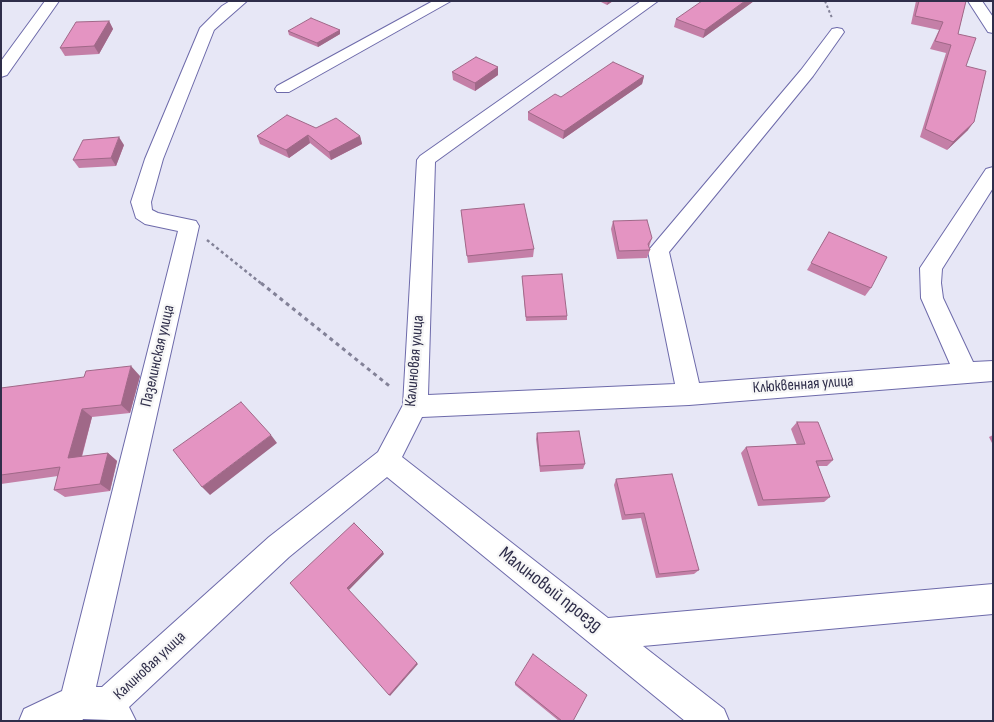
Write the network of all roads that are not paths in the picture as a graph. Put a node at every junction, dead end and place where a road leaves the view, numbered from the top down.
1 (52, 1) edge
2 (240, 1) edge
3 (444, 1) edge
4 (651, 1) edge
5 (975, 1) edge
6 (993, 29) edge
7 (837, 32) dead end
8 (1, 72) edge
9 (283, 89) dead end
10 (993, 173) edge
11 (993, 371) edge
12 (966, 373) junction
13 (689, 394) junction
14 (415, 406) junction
15 (387, 461) junction
16 (993, 599) edge
17 (606, 634) junction
18 (91, 712) edge
19 (36, 721) edge
20 (712, 721) edge

1 - 8 street
2 - 18 street, Пазелинская улица
3 - 9 street
4 - 14 street, Калиновая улица
5 - 6 street
7 - 13 street
10 - 12 street
11 - 12 street, Клюквенная улица
12 - 13 street, Клюквенная улица
13 - 14 street, Клюквенная улица
14 - 15 street, Калиновая улица
15 - 17 street, Малиновый проезд
15 - 18 street, Калиновая улица
16 - 17 street
17 - 20 street, Малиновый проезд
18 - 19 street, Калиновая улица

